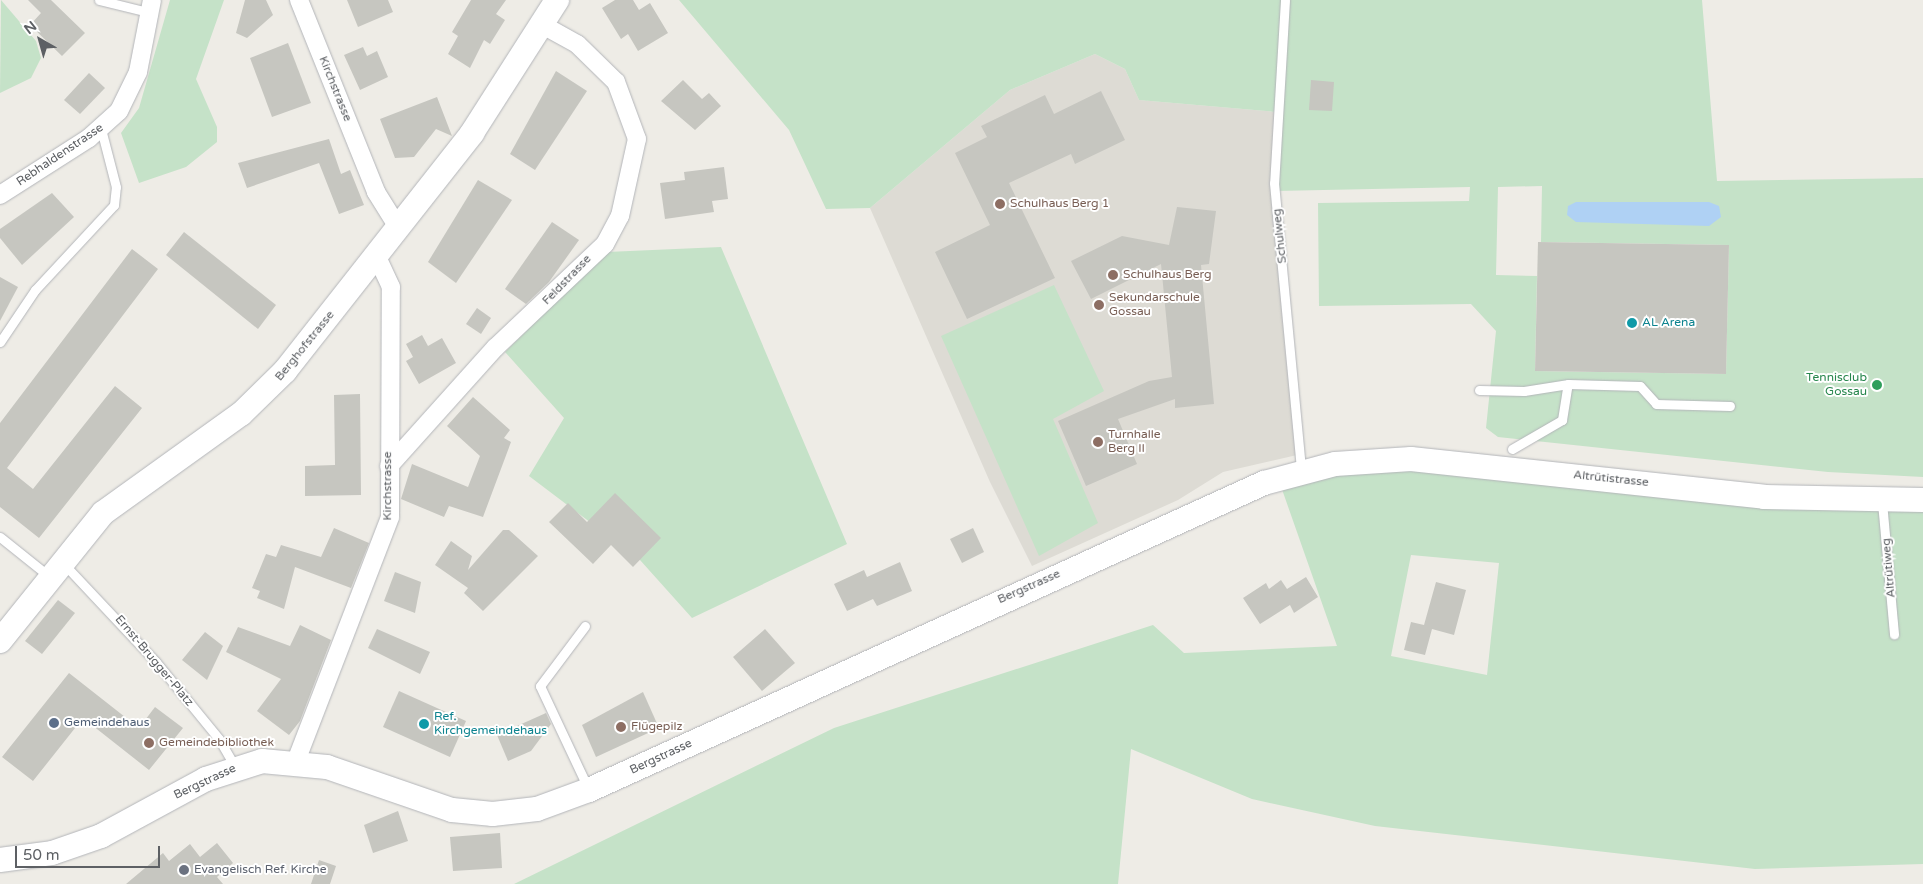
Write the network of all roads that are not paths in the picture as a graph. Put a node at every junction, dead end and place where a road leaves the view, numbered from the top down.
1 (99, 0) edge
2 (300, 0) edge
3 (558, 0) edge
4 (1285, 0) edge
5 (150, 6) edge
6 (543, 24) junction
7 (101, 129) junction
8 (0, 195) edge
9 (398, 230) junction
10 (376, 257) junction
11 (0, 342) edge
12 (1568, 384) junction
13 (1479, 390) dead end
14 (1730, 406) dead end
15 (1512, 449) dead end
16 (389, 466) junction
17 (1301, 471) junction
18 (1923, 500) edge
19 (1882, 502) junction
20 (0, 537) edge
21 (57, 570) junction
22 (585, 626) dead end
23 (1894, 634) dead end
24 (0, 641) edge
25 (296, 761) junction
26 (235, 767) junction
27 (589, 790) junction
28 (0, 860) edge

1 - 5 lane
2 - 9 street, Kirchstrasse
3 - 6 street, Berghofstrasse
4 - 17 lane, Schulweg
5 - 7 street, Rebhaldenstrasse
6 - 9 street, Berghofstrasse
6 - 16 street, Feldstrasse
7 - 8 street, Rebhaldenstrasse
7 - 11 lane
9 - 10 street, Berghofstrasse
10 - 16 street, Kirchstrasse
10 - 21 street, Berghofstrasse
12 - 13 lane
12 - 14 lane
12 - 15 lane
16 - 25 street, Kirchstrasse
17 - 19 street, Altrütistrasse
17 - 27 street, Bergstrasse
18 - 19 street, Altrütistrasse
19 - 23 lane, Altrütiweg
20 - 21 lane, Ernst-Brugger-Platz
21 - 24 street, Berghofstrasse
21 - 26 lane, Ernst-Brugger-Platz
22 - 27 lane
25 - 26 street, Bergstrasse
25 - 27 street, Bergstrasse
26 - 28 street, Bergstrasse

